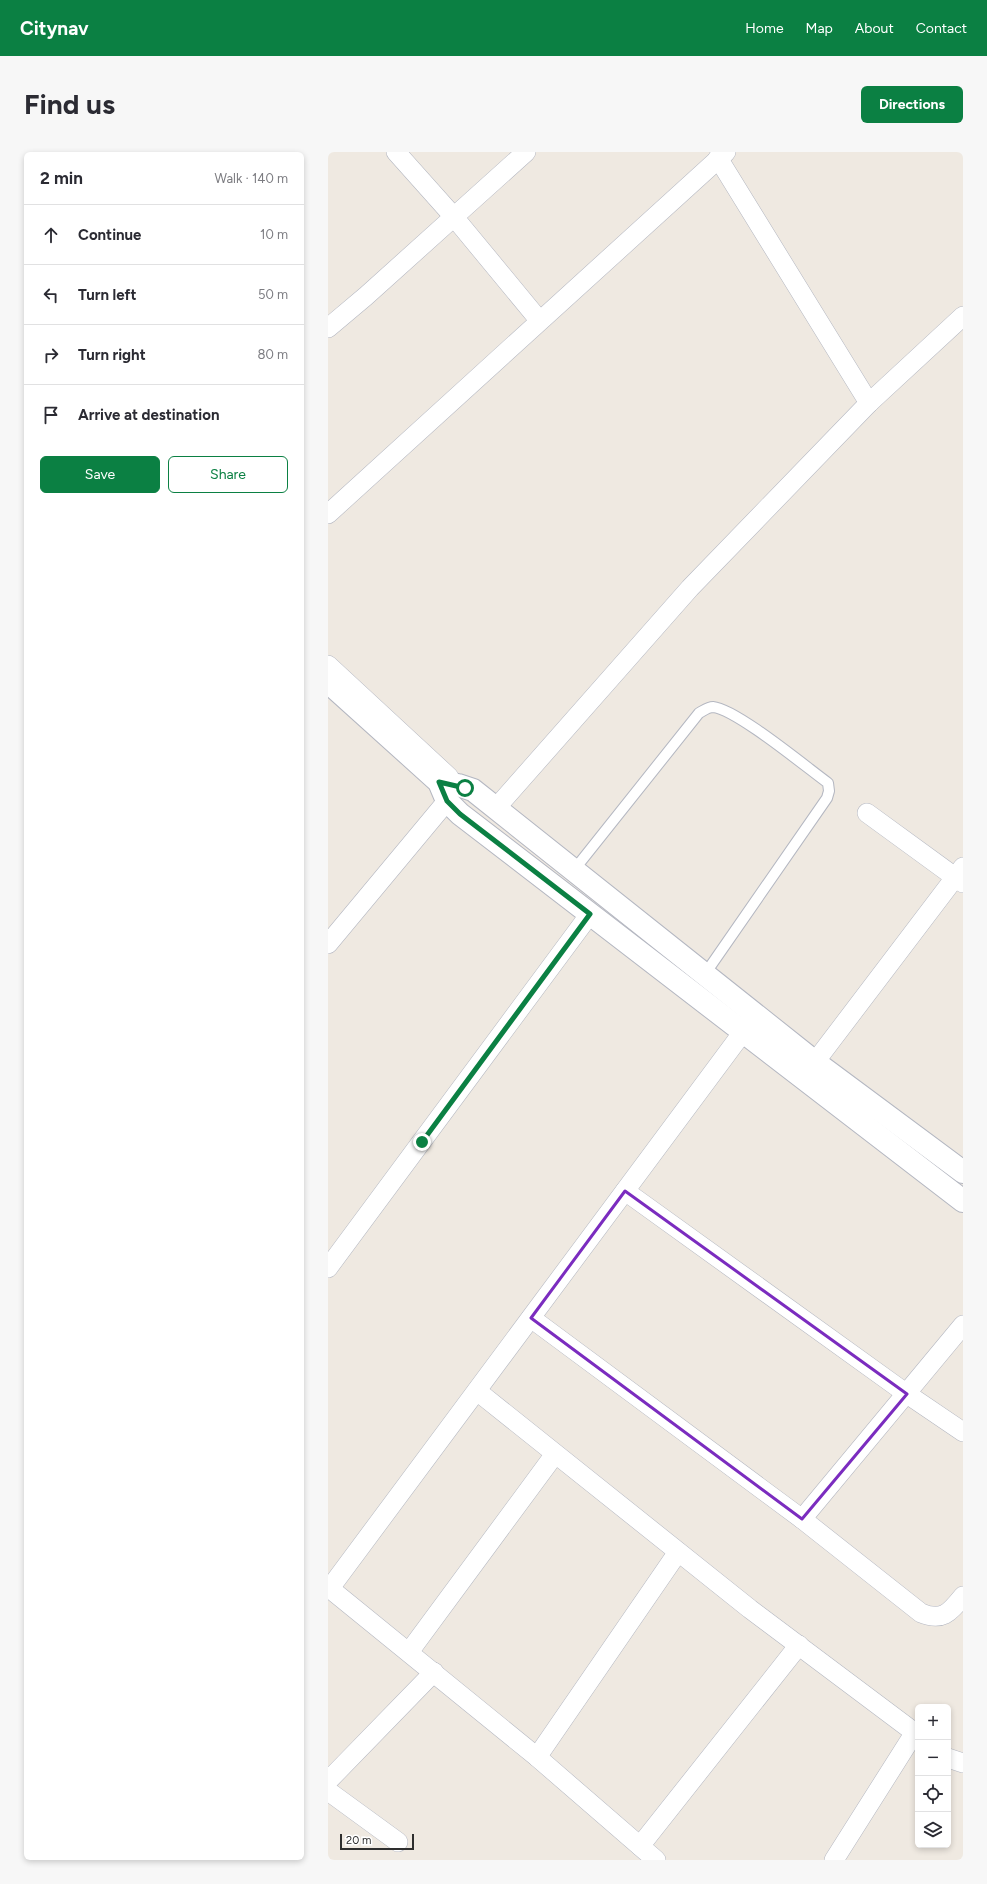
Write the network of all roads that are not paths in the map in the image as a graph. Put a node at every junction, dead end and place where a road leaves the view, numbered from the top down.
1 (396, 152) edge
2 (526, 152) edge
3 (722, 155) edge
4 (454, 217) junction
5 (963, 316) edge
6 (540, 320) junction
7 (328, 328) edge
8 (869, 403) junction
9 (328, 514) edge
10 (328, 665) edge
11 (328, 682) edge
12 (448, 789) junction
13 (496, 808) junction
14 (867, 813) dead end
15 (574, 870) junction
16 (960, 876) edge
17 (590, 914) junction
18 (328, 944) edge
19 (705, 974) junction
20 (744, 1032) junction
21 (815, 1062) junction
22 (963, 1172) edge
23 (625, 1191) junction
24 (963, 1201) edge
25 (328, 1268) edge
26 (531, 1318) junction
27 (963, 1325) edge
28 (477, 1391) junction
29 (907, 1394) junction
30 (963, 1432) edge
31 (555, 1454) junction
32 (802, 1519) junction
33 (678, 1552) junction
34 (329, 1588) edge
35 (963, 1596) edge
36 (799, 1645) junction
37 (409, 1652) junction
38 (434, 1672) junction
39 (915, 1733) edge
40 (915, 1736) edge
41 (537, 1757) junction
42 (951, 1759) edge
43 (963, 1763) edge
44 (328, 1781) edge
45 (328, 1791) edge
46 (398, 1842) dead end
47 (640, 1846) junction
48 (656, 1860) edge
49 (834, 1860) edge

1 - 4 street
2 - 4 street
3 - 6 street
3 - 8 street
4 - 6 street
4 - 7 street
5 - 8 street
6 - 9 street
8 - 13 street
10 - 12 street
11 - 12 main road
12 - 13 main road
12 - 17 main road
12 - 18 street
13 - 15 main road
14 - 16 street
15 - 19 main road
15 - 19 lane
16 - 21 street
17 - 20 main road
17 - 25 street
19 - 21 main road
20 - 23 street
20 - 24 main road
21 - 22 main road
23 - 26 street
23 - 29 street
26 - 28 street
26 - 32 street
27 - 29 street
28 - 31 street
28 - 34 street
29 - 30 street
29 - 32 street
31 - 33 street
31 - 37 street
32 - 35 street
33 - 36 street
33 - 41 street
34 - 37 street
36 - 39 street
36 - 47 street
37 - 38 street
38 - 41 street
38 - 44 street
40 - 49 street
41 - 47 street
42 - 43 street
45 - 46 street
47 - 48 street

